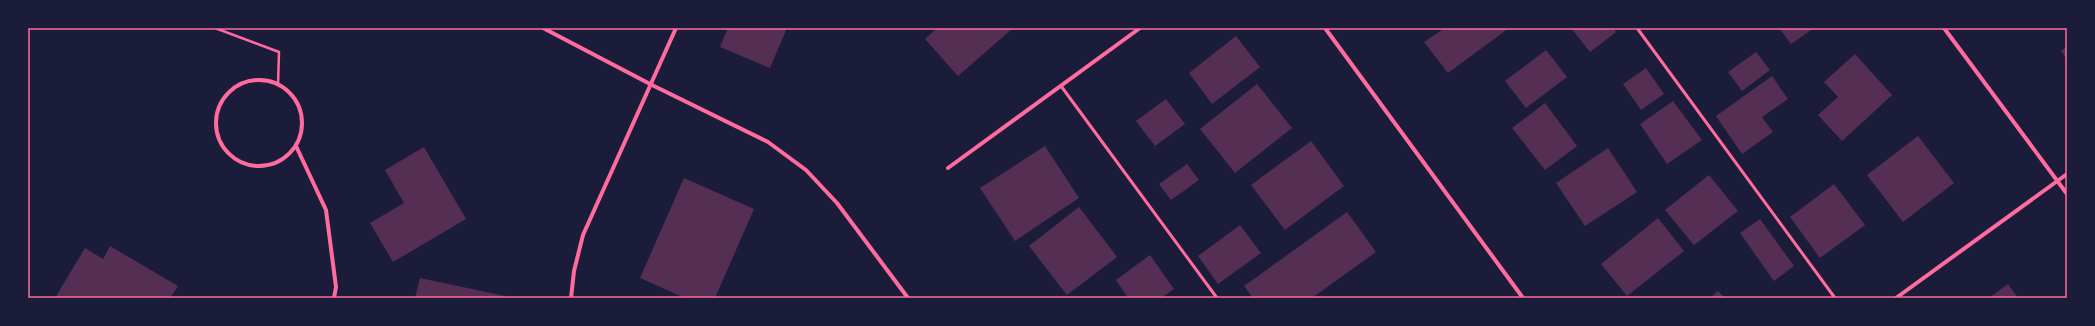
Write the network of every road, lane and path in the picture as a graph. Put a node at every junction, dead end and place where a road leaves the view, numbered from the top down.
1 (215, 28) edge
2 (543, 28) edge
3 (676, 28) edge
4 (1140, 28) edge
5 (1325, 28) edge
6 (1637, 28) edge
7 (1944, 28) edge
8 (278, 85) junction
9 (652, 85) junction
10 (1060, 86) junction
11 (296, 146) junction
12 (948, 168) dead end
13 (2067, 174) edge
14 (2057, 181) junction
15 (2067, 194) edge
16 (334, 298) edge
17 (571, 298) edge
18 (908, 298) edge
19 (1216, 298) edge
20 (1523, 298) edge
21 (1835, 298) edge
22 (1896, 298) edge

1 - 8 path
2 - 9 street
3 - 9 street
4 - 10 street
5 - 20 street
6 - 21 lane
7 - 14 street
8 - 11 street
8 - 11 street
9 - 17 street
9 - 18 street
10 - 12 street
10 - 19 lane
11 - 16 street
13 - 14 street
14 - 15 street
14 - 22 street

